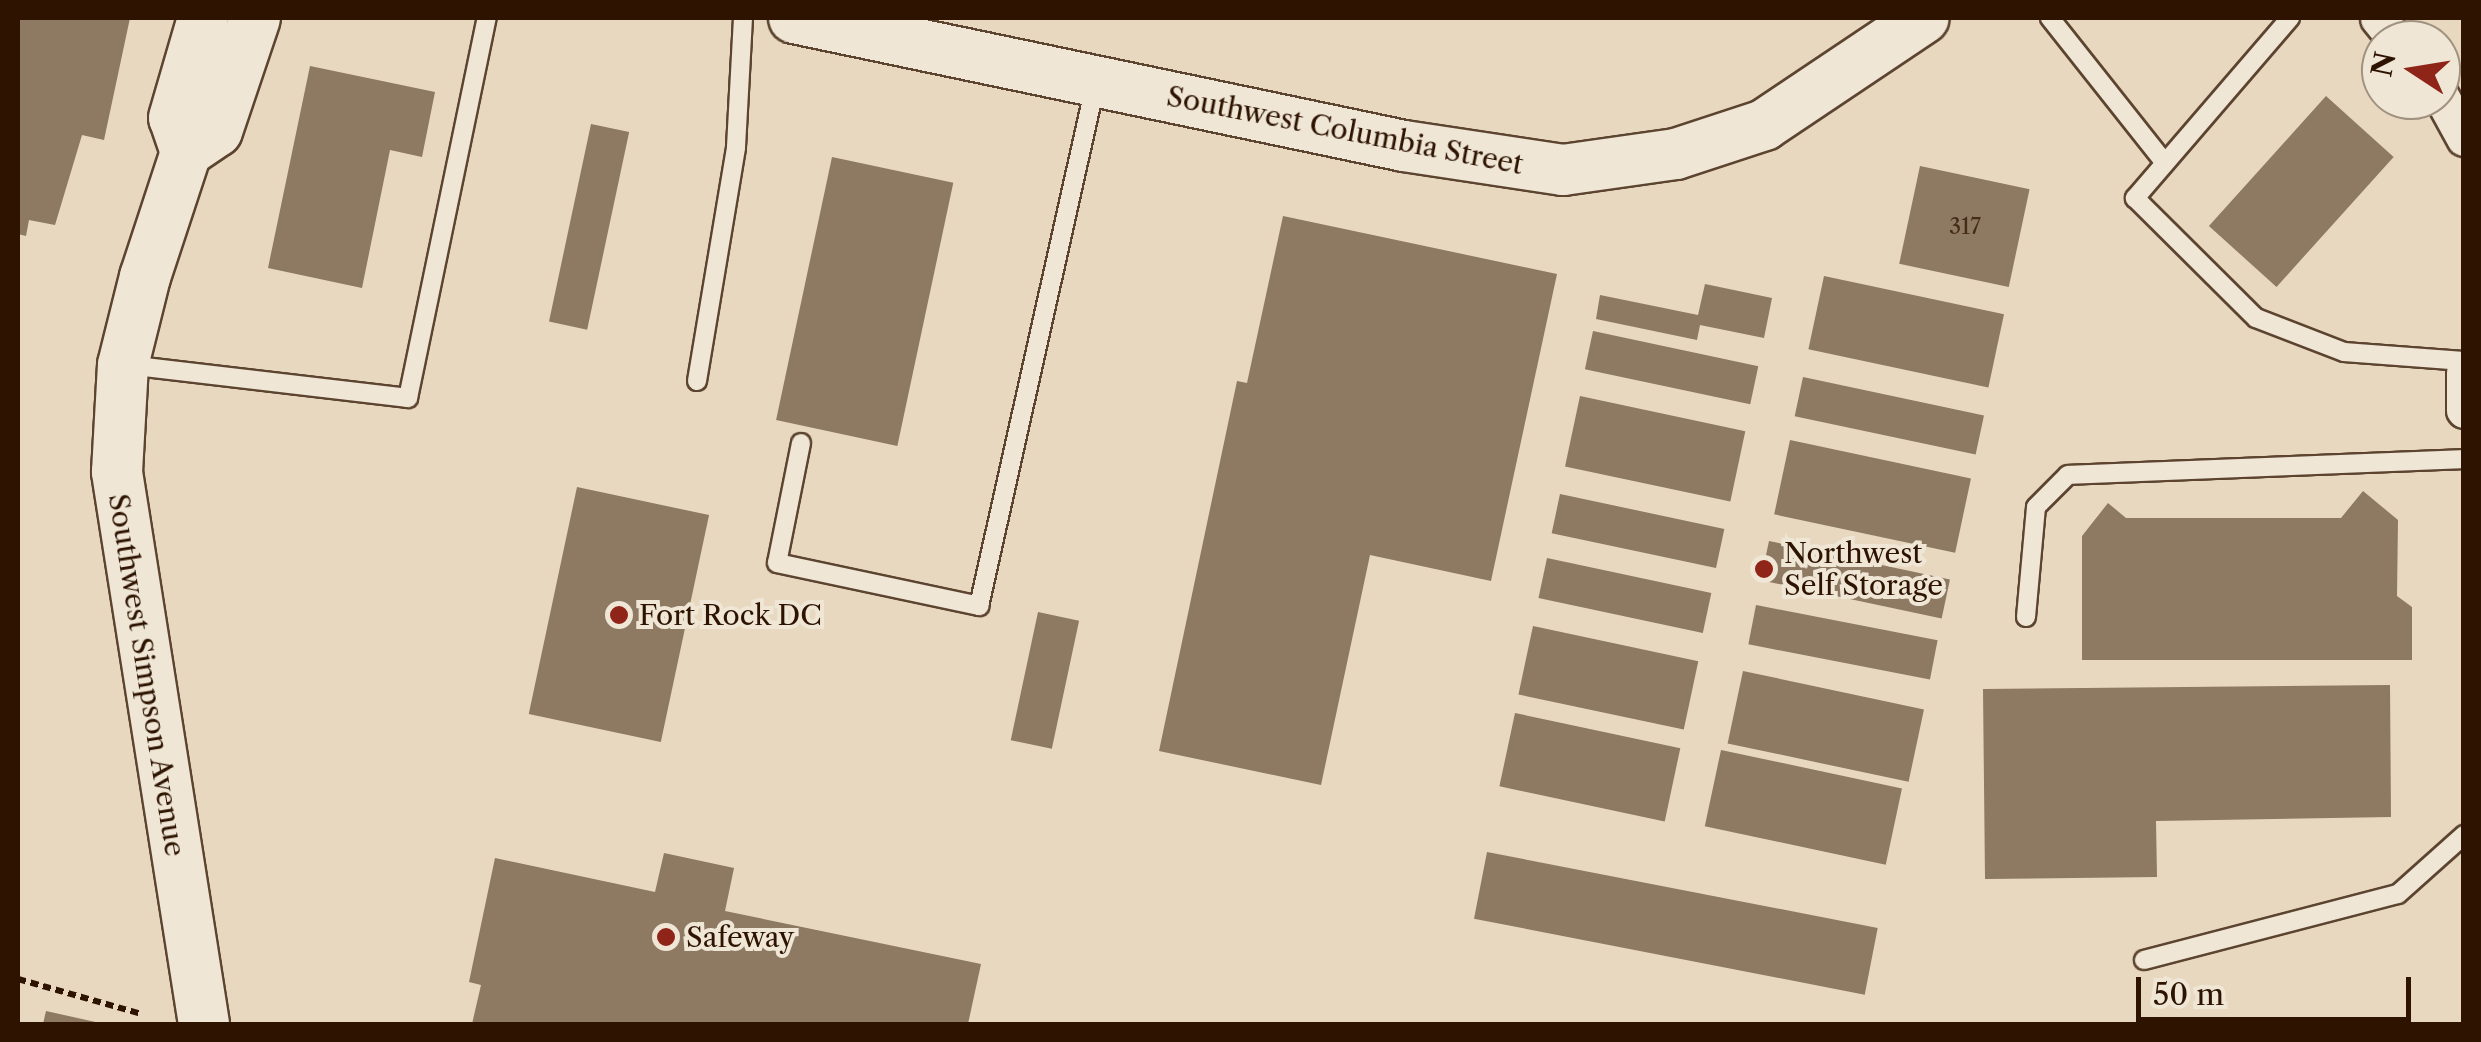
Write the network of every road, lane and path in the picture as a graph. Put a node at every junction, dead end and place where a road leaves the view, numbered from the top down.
1 (202, 18) edge
2 (255, 18) edge
3 (487, 18) edge
4 (743, 18) edge
5 (794, 18) edge
6 (1924, 18) edge
7 (2050, 18) edge
8 (2290, 18) edge
9 (1096, 81) junction
10 (186, 152) junction
11 (2166, 163) junction
12 (2464, 362) edge
13 (122, 364) junction
14 (2464, 373) edge
15 (697, 381) dead end
16 (2464, 410) edge
17 (801, 443) dead end
18 (2464, 459) edge
19 (2026, 617) dead end
20 (2464, 836) edge
21 (2144, 960) dead end
22 (18, 979) edge
23 (142, 1014) dead end
24 (204, 1024) edge

1 - 10 street, Southwest Simpson Avenue
2 - 10 street, Southwest Simpson Avenue
3 - 13 lane
4 - 15 lane
5 - 9 street, Southwest Columbia Street
6 - 9 street, Southwest Columbia Street
7 - 11 lane
8 - 11 lane
9 - 17 lane
10 - 13 street, Southwest Simpson Avenue
11 - 12 lane
13 - 24 street, Southwest Simpson Avenue
14 - 16 street
18 - 19 lane
20 - 21 lane
22 - 23 path

